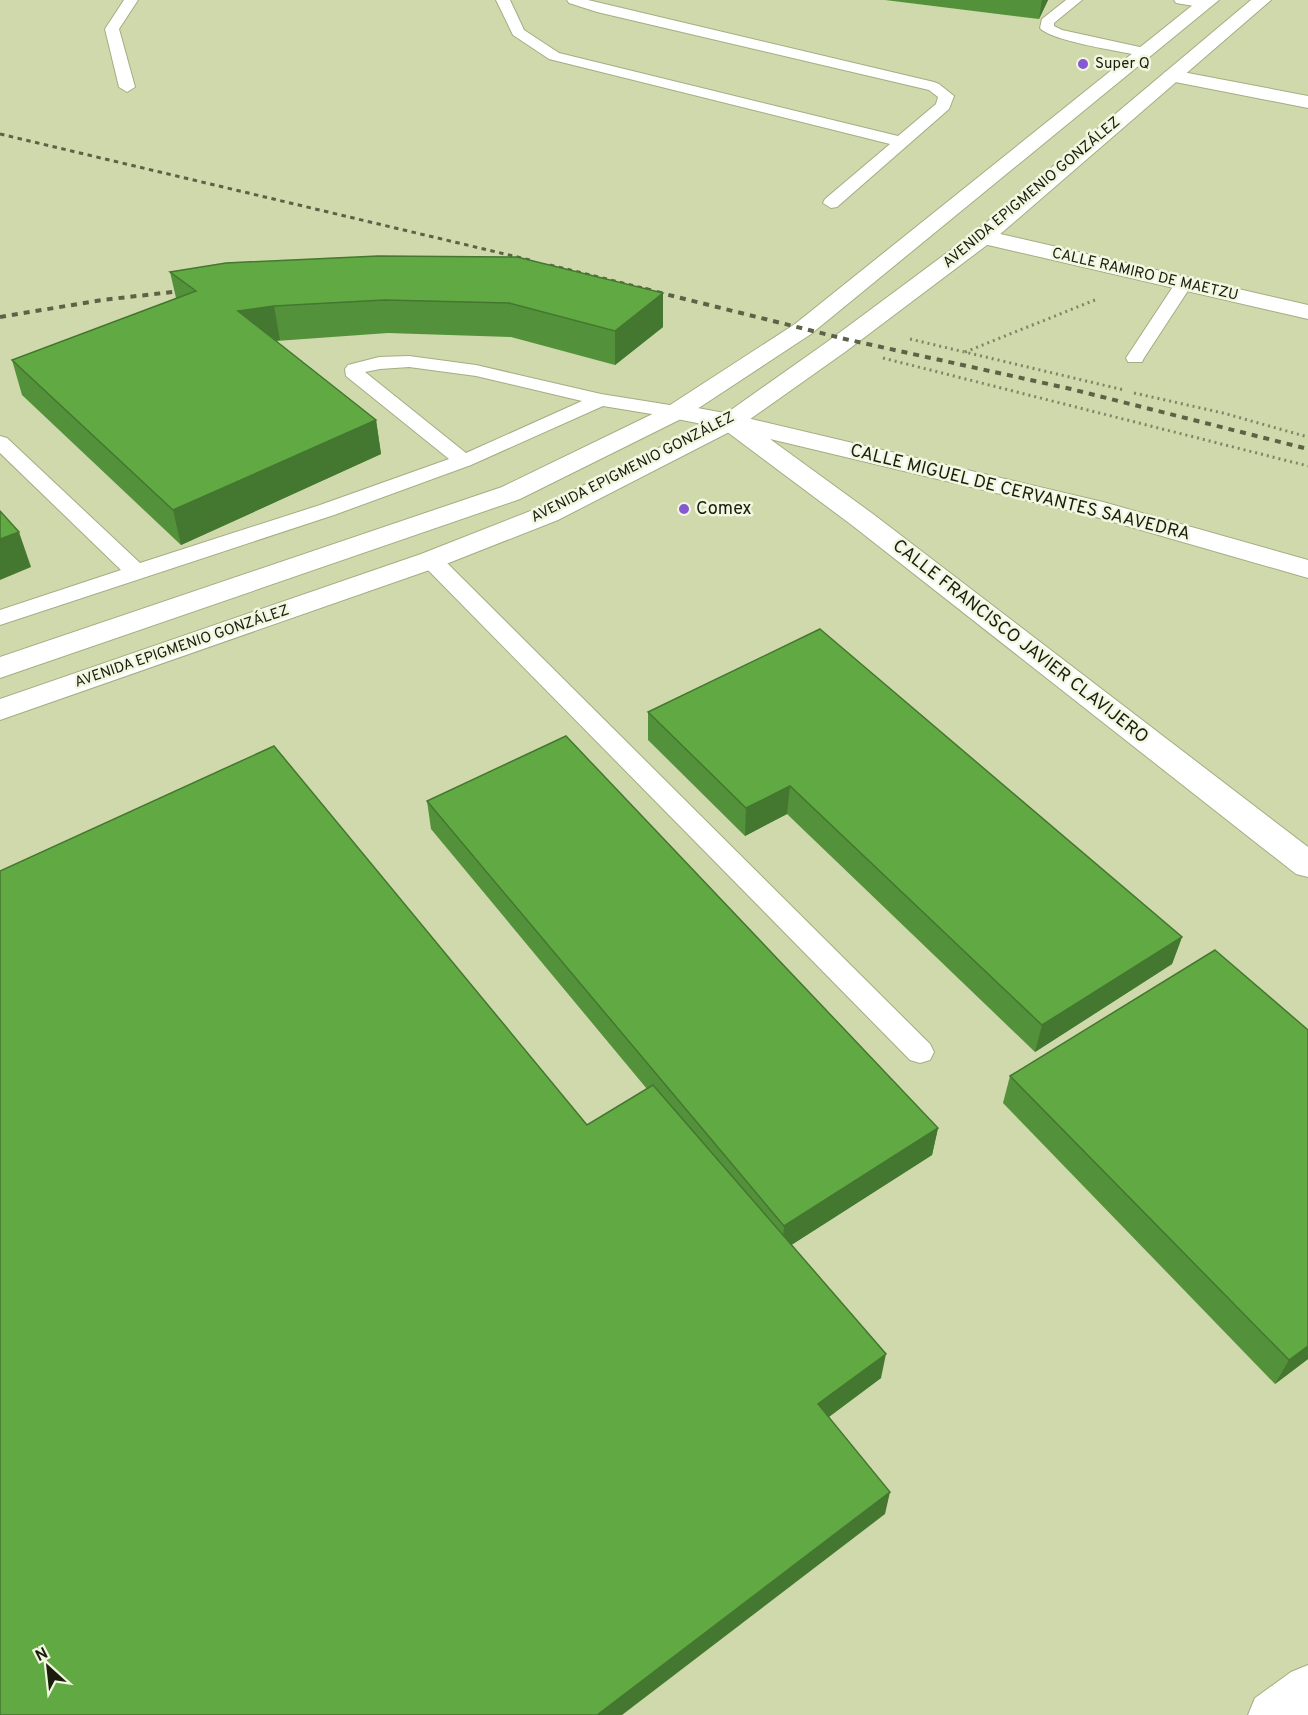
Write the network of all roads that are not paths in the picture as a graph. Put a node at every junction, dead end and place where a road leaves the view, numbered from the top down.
1 (131, 0) edge
2 (503, 0) edge
3 (574, 0) edge
4 (1075, 0) edge
5 (1262, 0) edge
6 (1199, 1) edge
7 (1144, 52) junction
8 (1172, 76) junction
9 (127, 87) dead end
10 (1308, 102) edge
11 (901, 142) junction
12 (831, 203) dead end
13 (983, 237) junction
14 (1184, 283) junction
15 (1308, 312) edge
16 (1135, 358) dead end
17 (601, 400) junction
18 (676, 412) junction
19 (730, 422) junction
20 (0, 442) edge
21 (464, 461) junction
22 (431, 560) junction
23 (1308, 569) edge
24 (136, 572) junction
25 (0, 618) edge
26 (2, 664) edge
27 (0, 710) edge
28 (1308, 865) edge
29 (920, 1052) dead end
30 (1308, 1689) edge
31 (1272, 1715) edge

1 - 9 lane
2 - 11 lane
3 - 11 lane
4 - 7 lane
5 - 8 main road, AVENIDA EPIGMENIO GONZÁLEZ
6 - 7 main road, AVENIDA EPIGMENIO GONZÁLEZ
7 - 18 main road, AVENIDA EPIGMENIO GONZÁLEZ
8 - 10 main road
8 - 13 main road, AVENIDA EPIGMENIO GONZÁLEZ
11 - 12 lane
13 - 14 main road, CALLE RAMIRO DE MAETZU
13 - 19 main road, AVENIDA EPIGMENIO GONZÁLEZ
14 - 15 main road, CALLE RAMIRO DE MAETZU
14 - 16 lane
17 - 18 lane
17 - 21 lane
17 - 21 lane
18 - 19 main road, CALLE MIGUEL DE CERVANTES SAAVEDRA
18 - 26 main road, AVENIDA EPIGMENIO GONZÁLEZ
19 - 22 main road, AVENIDA EPIGMENIO GONZÁLEZ
19 - 23 main road, CALLE MIGUEL DE CERVANTES SAAVEDRA
19 - 28 main road, CALLE FRANCISCO JAVIER CLAVIJERO
20 - 24 lane
21 - 24 lane
22 - 27 main road, AVENIDA EPIGMENIO GONZÁLEZ
22 - 29 lane
24 - 25 lane
30 - 31 main road

